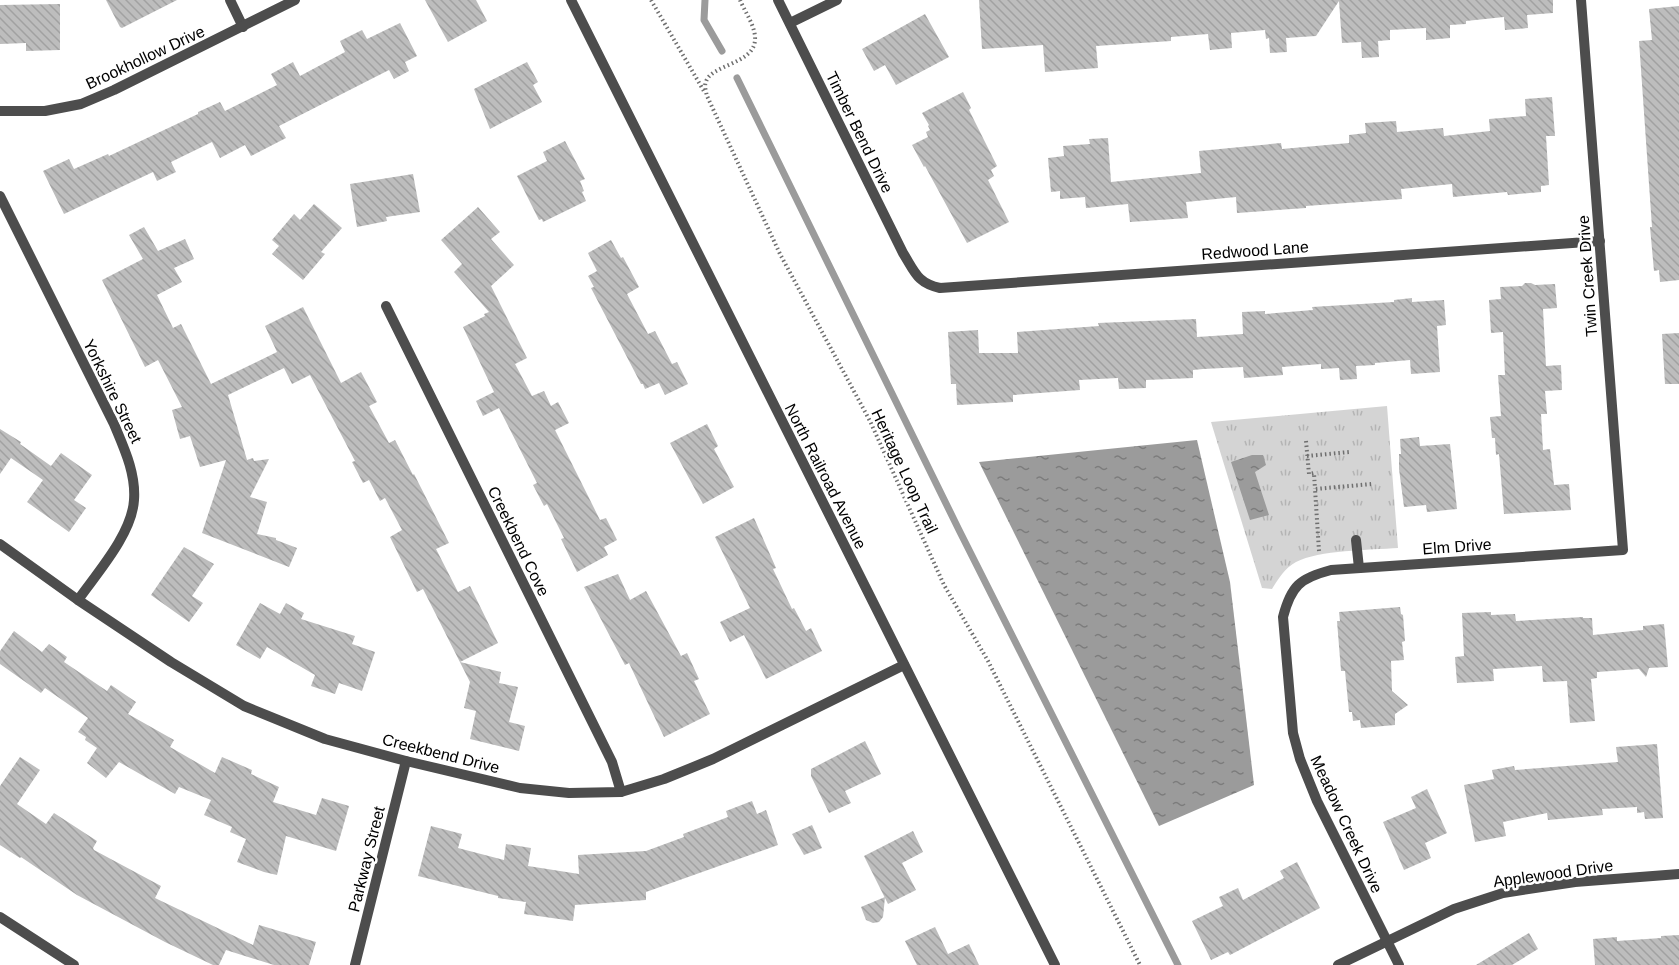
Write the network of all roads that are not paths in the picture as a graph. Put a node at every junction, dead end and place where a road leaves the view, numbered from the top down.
1 (230, 0) edge
2 (295, 0) edge
3 (571, 0) edge
4 (778, 0) edge
5 (837, 0) edge
6 (1581, 0) edge
7 (790, 24) junction
8 (243, 27) junction
9 (0, 111) edge
10 (0, 196) edge
11 (1600, 242) junction
12 (917, 276) joint
13 (386, 306) dead end
14 (1356, 540) dead end
15 (0, 544) edge
16 (1623, 550) joint
17 (1359, 568) junction
18 (1297, 585) joint
19 (78, 600) junction
20 (904, 665) junction
21 (406, 761) junction
22 (621, 792) junction
23 (1679, 874) edge
24 (0, 917) edge
25 (1386, 941) junction
26 (74, 965) edge
27 (356, 965) edge
28 (1055, 965) edge
29 (1338, 965) edge
30 (1399, 965) edge

1 - 8 street
2 - 8 street, Brookhollow Drive
3 - 20 street, North Railroad Avenue
4 - 7 street, Timber Bend Drive
5 - 7 street
6 - 11 street, Twin Creek Drive
7 - 12 street, Timber Bend Drive
8 - 9 street, Brookhollow Drive
10 - 19 street, Yorkshire Street
11 - 12 street, Redwood Lane
11 - 16 street, Twin Creek Drive
13 - 22 street, Creekbend Cove
14 - 17 street
15 - 19 street, Creekbend Drive
16 - 17 street, Elm Drive
17 - 18 street, Elm Drive
18 - 25 street, Meadow Creek Drive
19 - 21 street, Creekbend Drive
20 - 22 street, Creekbend Drive
20 - 28 street, North Railroad Avenue
21 - 22 street, Creekbend Drive
21 - 27 street, Parkway Street
23 - 25 street, Applewood Drive
24 - 26 street
25 - 29 street, Applewood Drive
25 - 30 street, Meadow Creek Drive

